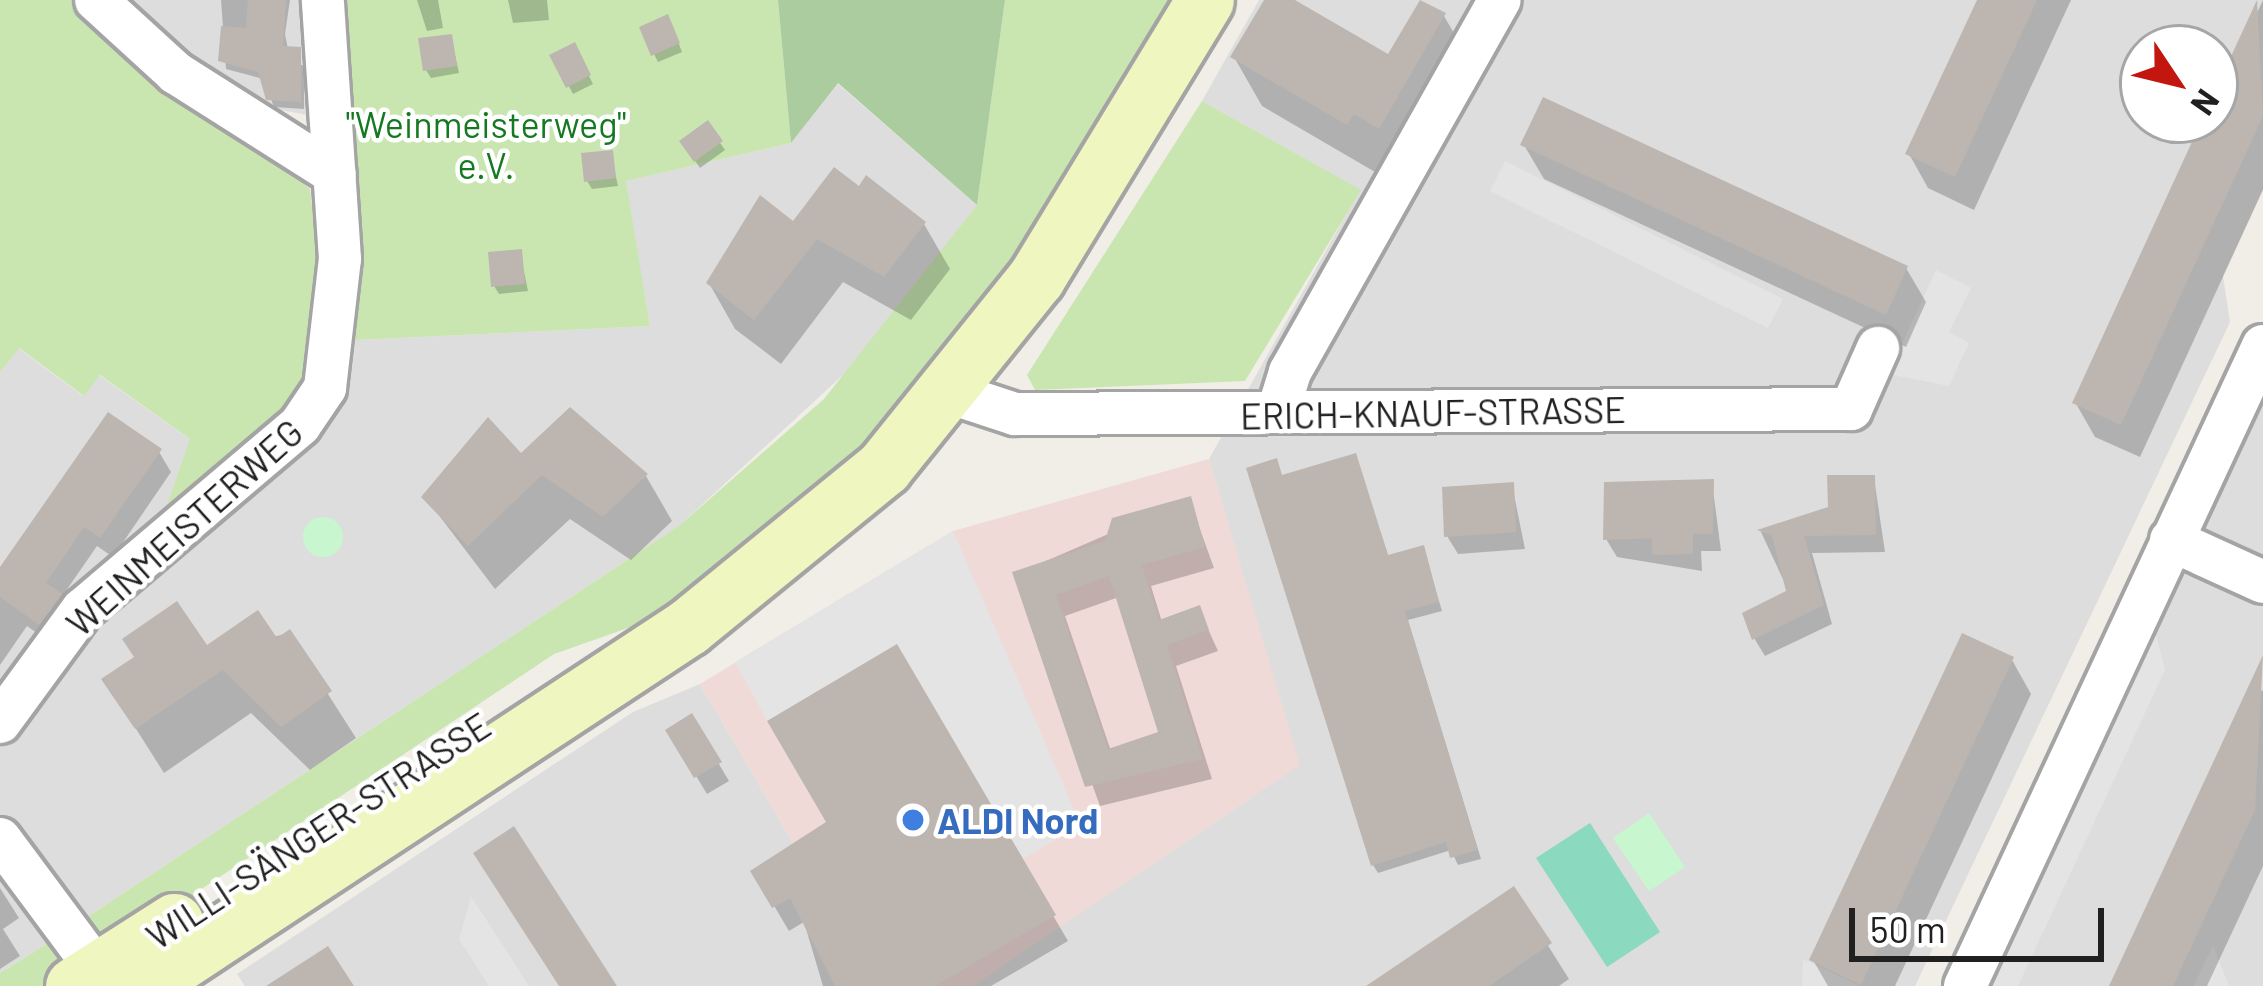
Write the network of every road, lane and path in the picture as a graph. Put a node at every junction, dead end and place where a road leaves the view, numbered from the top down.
1 (96, 0) edge
2 (322, 0) edge
3 (1205, 0) edge
4 (1500, 0) edge
5 (335, 174) junction
6 (2263, 346) edge
7 (1878, 348) dead end
8 (951, 393) junction
9 (1278, 411) junction
10 (2171, 540) junction
11 (2263, 582) edge
12 (0, 722) edge
13 (0, 839) edge
14 (105, 981) edge
15 (1965, 986) edge

1 - 5 street
2 - 5 street, WEINMEISTERWEG
3 - 8 main road, WILLI-SÄNGER-STRASSE
4 - 9 street
5 - 12 street, WEINMEISTERWEG
6 - 10 street
7 - 9 street, ERICH-KNAUF-STRASSE
8 - 9 street, ERICH-KNAUF-STRASSE
8 - 14 main road, WILLI-SÄNGER-STRASSE
10 - 11 street
10 - 15 street
13 - 14 street

